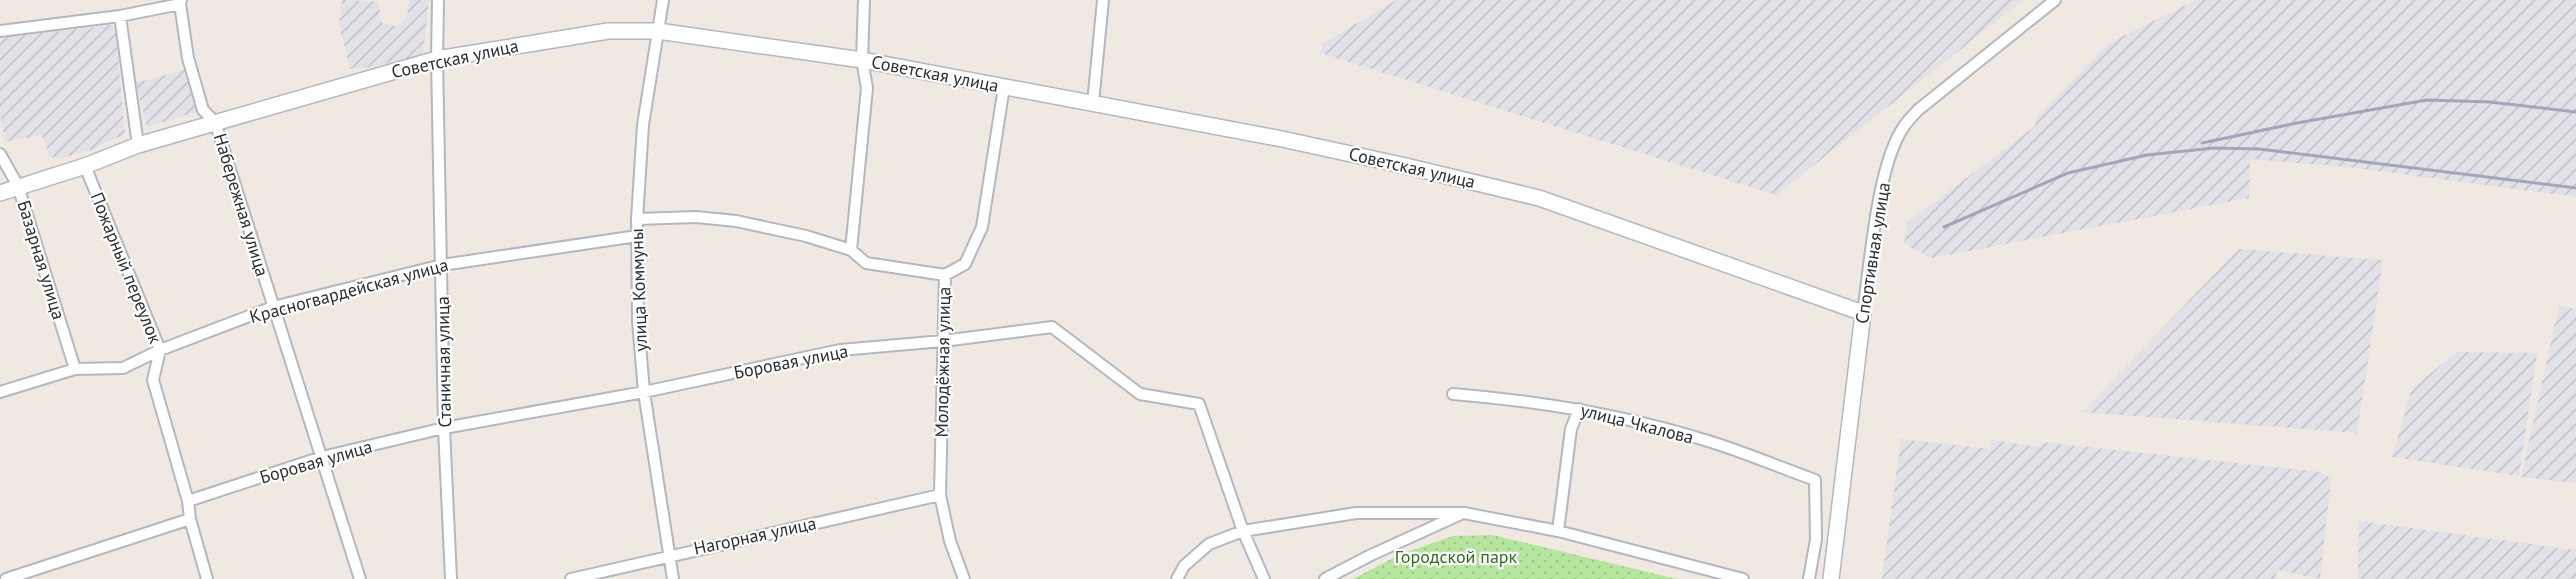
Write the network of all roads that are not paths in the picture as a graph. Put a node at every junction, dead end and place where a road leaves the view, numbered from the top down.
1 (438, 0) edge
2 (663, 0) edge
3 (864, 0) edge
4 (1103, 0) edge
5 (2055, 0) edge
6 (181, 2) edge
7 (120, 16) junction
8 (0, 31) edge
9 (658, 31) junction
10 (436, 59) junction
11 (862, 60) junction
12 (1004, 87) junction
13 (1093, 103) junction
14 (215, 122) junction
15 (138, 145) junction
16 (0, 154) edge
17 (86, 166) junction
18 (18, 186) junction
19 (0, 193) edge
20 (637, 219) junction
21 (637, 236) junction
22 (851, 250) junction
23 (442, 265) junction
24 (945, 275) junction
25 (273, 307) junction
26 (1863, 313) junction
27 (943, 341) junction
28 (159, 350) junction
29 (75, 369) junction
30 (0, 392) edge
31 (644, 392) junction
32 (1453, 394) dead end
33 (1580, 409) junction
34 (444, 428) junction
35 (322, 457) junction
36 (940, 495) junction
37 (188, 501) junction
38 (1464, 513) junction
39 (190, 519) junction
40 (1243, 531) junction
41 (1558, 531) junction
42 (668, 555) junction
43 (6, 579) edge
44 (207, 579) edge
45 (360, 579) edge
46 (451, 579) edge
47 (571, 579) edge
48 (672, 579) edge
49 (964, 579) edge
50 (1177, 579) edge
51 (1264, 579) edge
52 (1325, 579) edge
53 (1743, 579) edge
54 (1809, 579) edge
55 (1831, 579) edge

1 - 10 street, Станичная улица
2 - 9 street, улица Коммуны
3 - 11 street
4 - 13 street
5 - 26 street, Спортивная улица
6 - 7 street
6 - 14 street, Набережная улица
7 - 8 street
7 - 15 street
9 - 10 street, Советская улица
9 - 11 street, Советская улица
9 - 20 street, улица Коммуны
10 - 14 street, Советская улица
10 - 23 street, Станичная улица
11 - 12 street, Советская улица
11 - 22 street
12 - 13 street, Советская улица
12 - 24 street, Молодёжная улица
13 - 26 street, Советская улица
14 - 15 street, Советская улица
14 - 25 street, Набережная улица
15 - 17 street, Советская улица
16 - 18 street, Базарная улица
17 - 18 street, Советская улица
17 - 28 street, Пожарный переулок
18 - 19 street, Советская улица
18 - 29 street, Базарная улица
20 - 21 street, улица Коммуны
20 - 22 street
21 - 23 street, Красногвардейская улица
21 - 31 street, улица Коммуны
22 - 24 street
23 - 25 street, Красногвардейская улица
23 - 34 street, Станичная улица
24 - 27 street, Молодёжная улица
25 - 28 street, Красногвардейская улица
25 - 35 street, Набережная улица
26 - 55 street, Спортивная улица
27 - 31 street, Боровая улица
27 - 36 street, Молодёжная улица
27 - 40 street, Боровая улица
28 - 29 street, Красногвардейская улица
28 - 37 street, Пожарный переулок
29 - 30 street, Красногвардейская улица
31 - 34 street, Боровая улица
31 - 42 street, улица Коммуны
32 - 33 street, улица Чкалова
33 - 41 street
33 - 54 street, улица Чкалова
34 - 35 street, Боровая улица
34 - 46 street, Станичная улица
35 - 37 street, Боровая улица
35 - 45 street, Набережная улица
36 - 42 street, Нагорная улица
36 - 49 street, Молодёжная улица
37 - 39 street, Пожарный переулок
38 - 40 street
38 - 41 street
38 - 52 street
39 - 43 street
39 - 44 street, Пожарный переулок
40 - 50 street
40 - 51 street, Боровая улица
41 - 53 street
42 - 47 street, Нагорная улица
42 - 48 street, улица Коммуны

